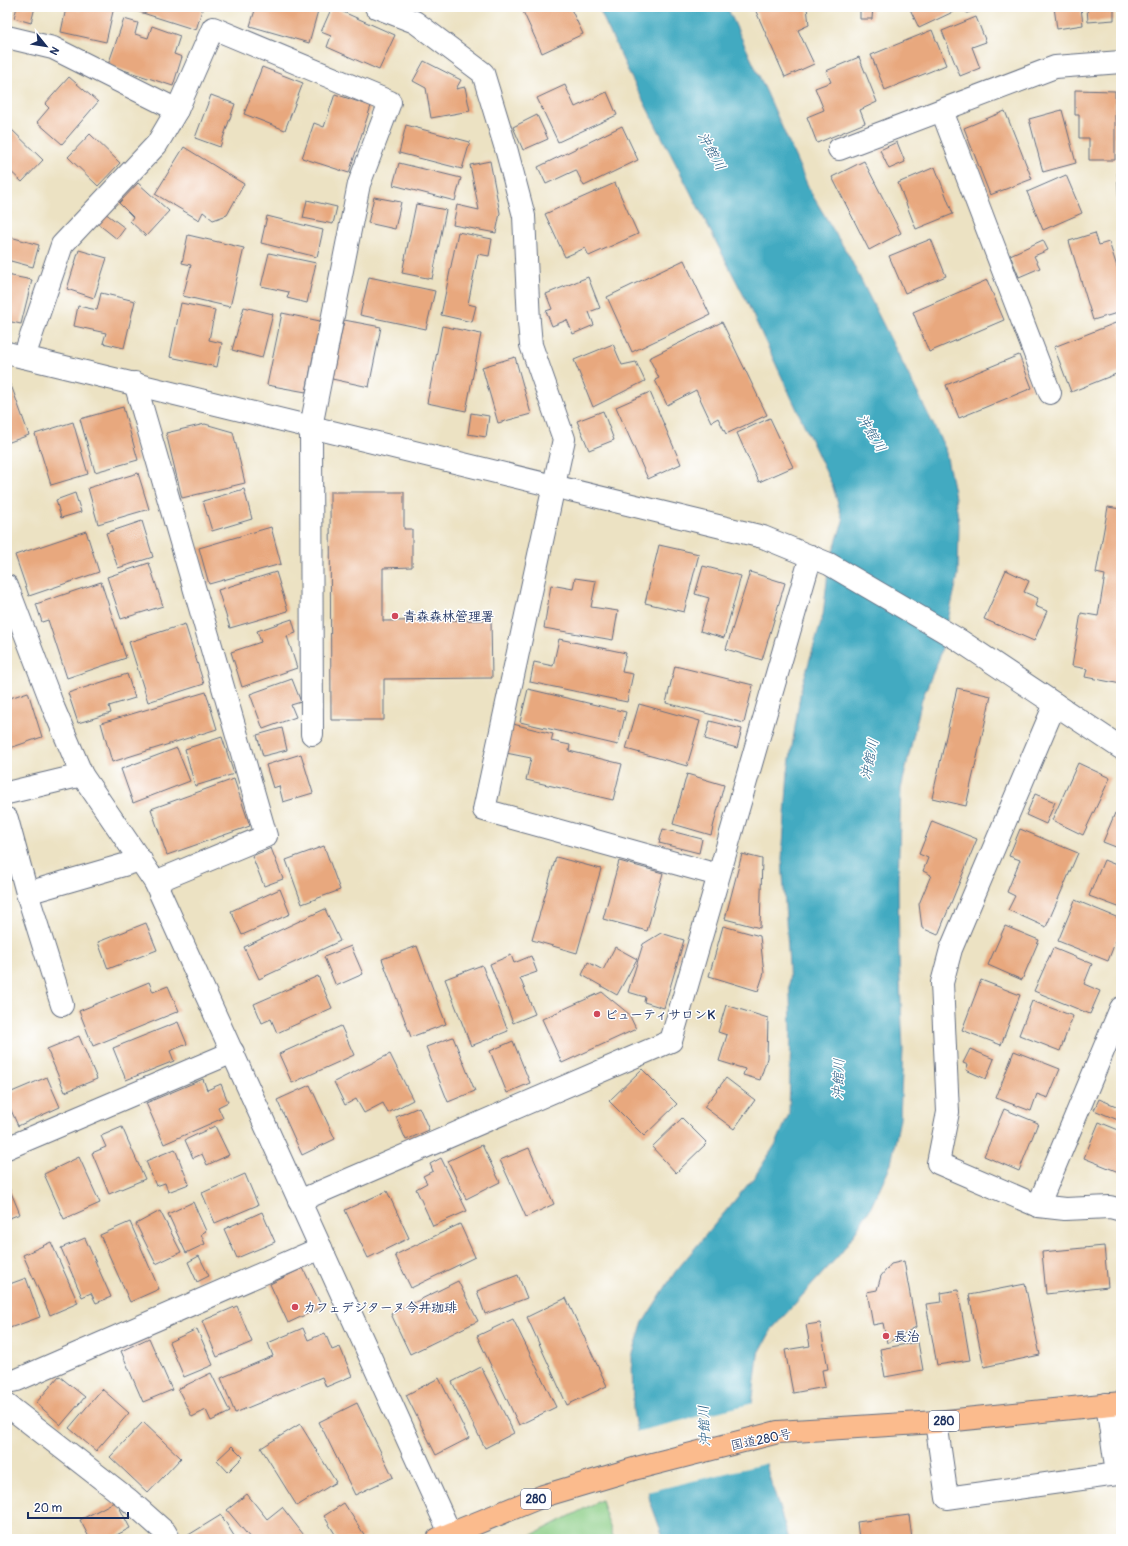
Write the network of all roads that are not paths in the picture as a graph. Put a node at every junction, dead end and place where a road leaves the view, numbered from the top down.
1 (376, 7) edge
2 (7, 37) edge
3 (1121, 62) edge
4 (177, 110) junction
5 (942, 111) junction
6 (839, 149) dead end
7 (15, 355) edge
8 (135, 383) junction
9 (1050, 393) dead end
10 (311, 427) junction
11 (553, 487) junction
12 (820, 560) junction
13 (7, 586) edge
14 (14, 624) edge
15 (1055, 704) junction
16 (312, 734) dead end
17 (1121, 748) edge
18 (82, 775) junction
19 (7, 793) edge
20 (7, 820) edge
21 (141, 860) junction
22 (718, 875) junction
23 (155, 882) junction
24 (27, 893) junction
25 (62, 1005) dead end
26 (1121, 1008) edge
27 (233, 1052) junction
28 (7, 1148) edge
29 (299, 1201) junction
30 (1038, 1206) junction
31 (1121, 1210) edge
32 (321, 1248) junction
33 (7, 1382) edge
34 (1114, 1403) edge
35 (7, 1405) edge
36 (936, 1422) junction
37 (444, 1536) edge
38 (169, 1539) edge

1 - 11 street
2 - 4 street
3 - 5 street
4 - 7 street
4 - 10 street
5 - 6 street
5 - 9 street
7 - 8 street
8 - 10 street
8 - 23 street
10 - 11 street
10 - 16 street
11 - 12 street
11 - 22 street
12 - 15 street
12 - 22 street
13 - 14 street
14 - 18 street
15 - 17 street
15 - 30 street
18 - 19 street
18 - 21 street
20 - 24 street
21 - 23 street
21 - 24 street
22 - 29 street
23 - 27 street
24 - 25 street
26 - 30 street
27 - 28 street
27 - 29 street
29 - 32 street
30 - 31 street
32 - 33 street
32 - 37 street
34 - 36 highway, 国道280号 / 280
34 - 36 street
35 - 38 street
36 - 37 highway, 国道280号 / 280

